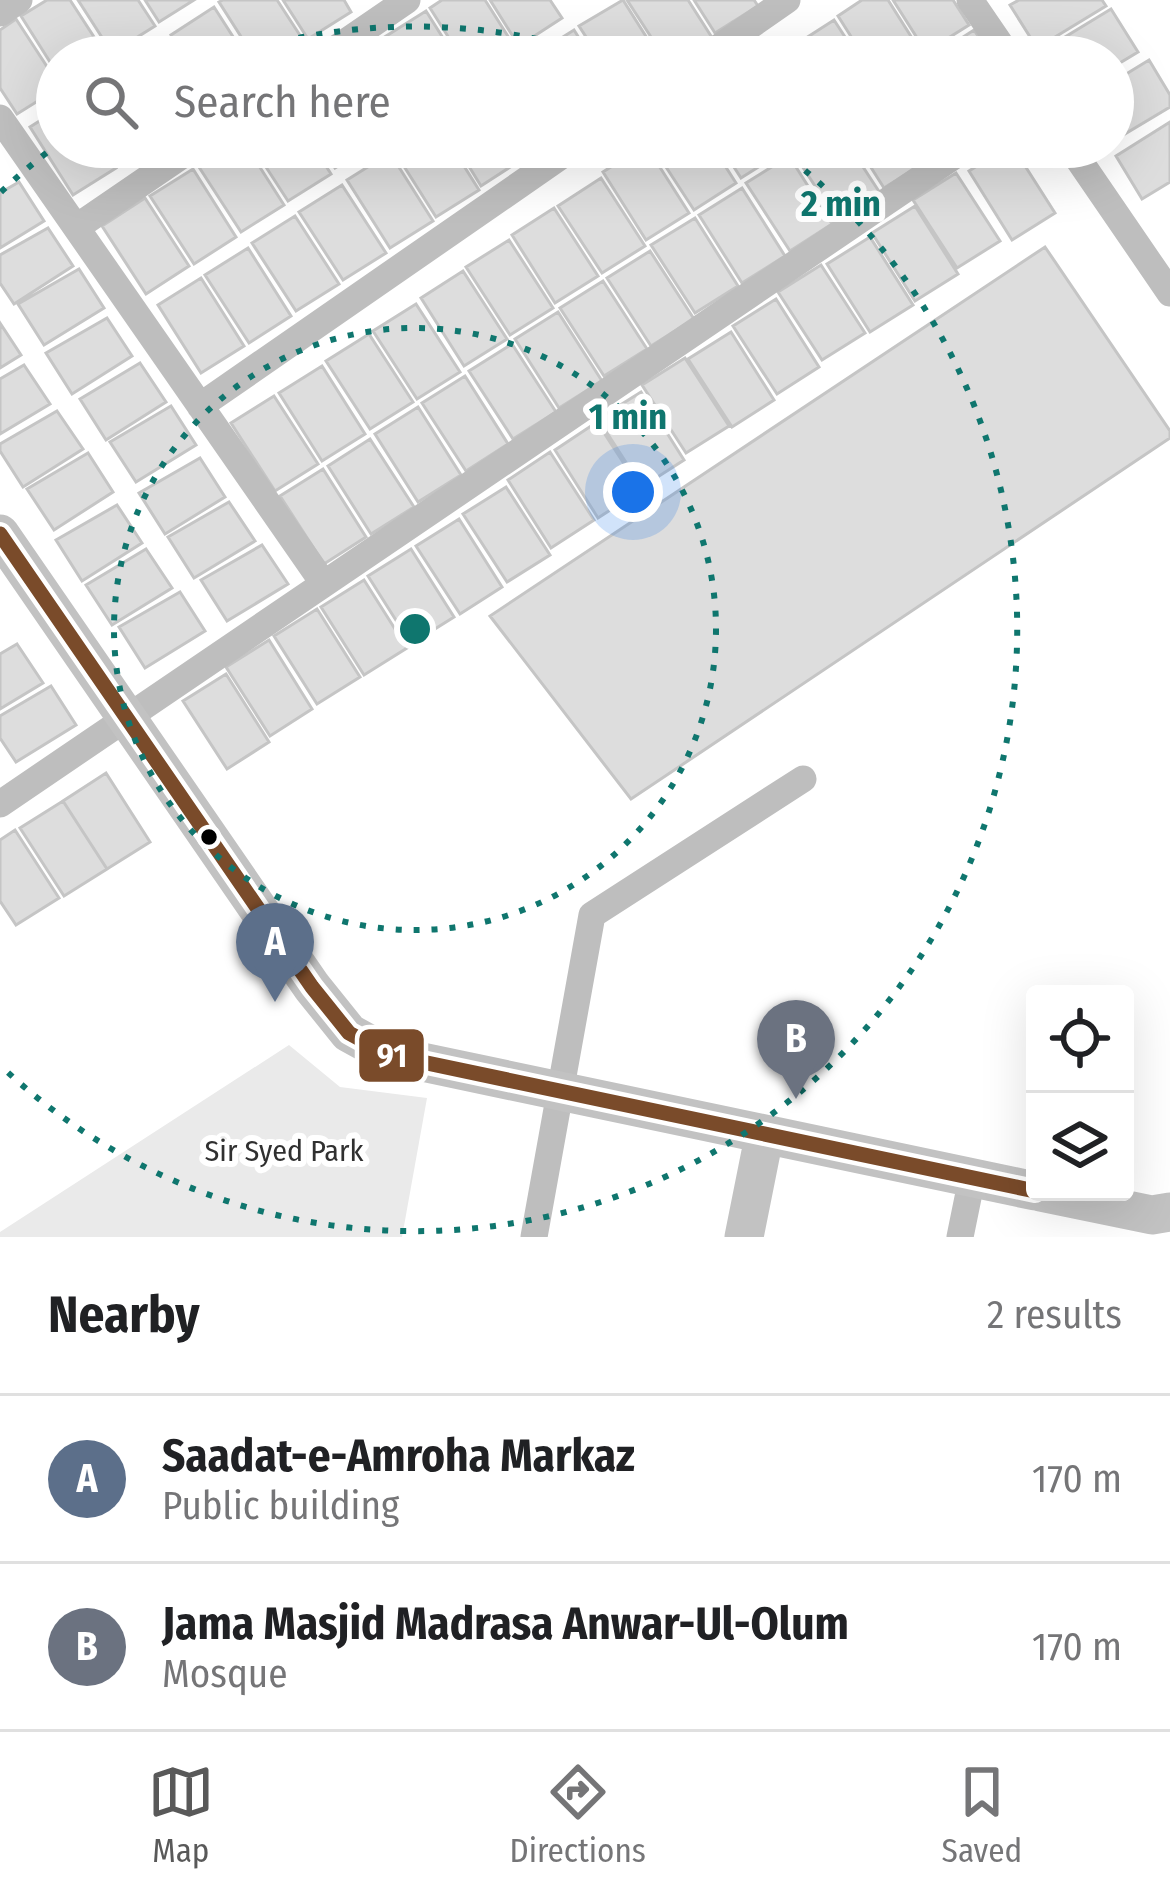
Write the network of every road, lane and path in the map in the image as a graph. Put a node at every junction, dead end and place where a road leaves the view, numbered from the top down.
1 (19, 0) edge
2 (407, 0) edge
3 (787, 0) edge
4 (970, 0) edge
5 (0, 13) edge
6 (355, 36) edge
7 (735, 36) edge
8 (995, 36) edge
9 (0, 118) edge
10 (163, 168) edge
11 (544, 168) edge
12 (936, 168) edge
13 (1084, 168) edge
14 (76, 227) junction
15 (1170, 293) edge
16 (200, 406) junction
17 (0, 533) edge
18 (324, 584) junction
19 (127, 718) junction
20 (802, 779) dead end
21 (0, 804) edge
22 (562, 1090) junction
23 (764, 1137) junction
24 (972, 1178) junction
25 (1026, 1189) edge
26 (1086, 1201) edge
27 (1170, 1212) edge
28 (533, 1237) edge
29 (744, 1237) edge
30 (960, 1237) edge

1 - 5 street
2 - 6 street
3 - 7 street
4 - 8 street
9 - 14 street
10 - 14 street
11 - 16 street
12 - 18 street
13 - 15 street
14 - 16 street
16 - 18 street
17 - 19 street
18 - 19 street
19 - 21 street
19 - 22 street
20 - 22 street
22 - 23 street
22 - 28 street
23 - 24 street
23 - 29 street
24 - 25 street
24 - 30 street
26 - 27 street

